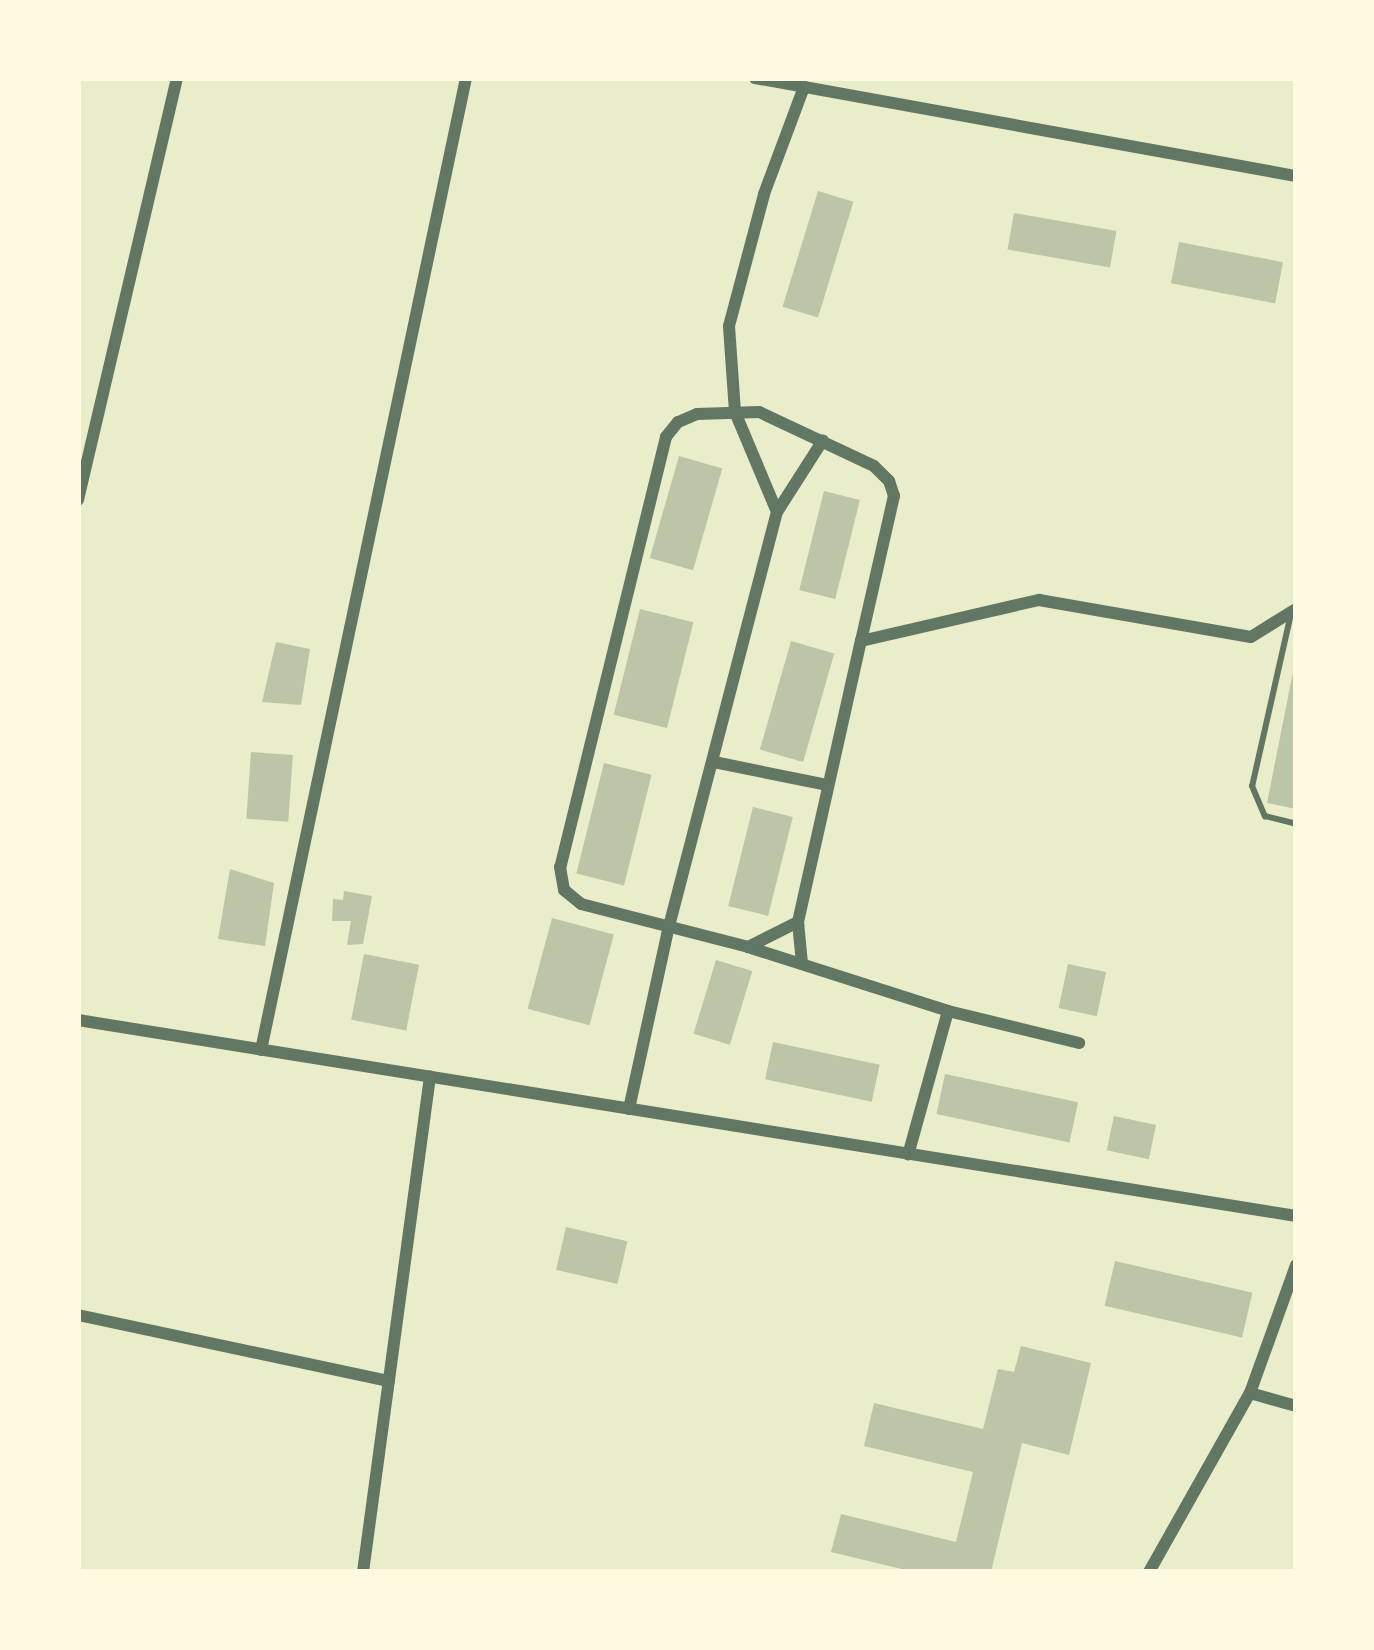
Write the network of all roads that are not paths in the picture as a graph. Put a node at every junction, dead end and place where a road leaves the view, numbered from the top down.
1 (177, 78) edge
2 (466, 78) edge
3 (755, 78) edge
4 (840, 85) edge
5 (804, 87) junction
6 (1296, 176) edge
7 (735, 412) junction
8 (824, 440) junction
9 (78, 500) edge
10 (777, 512) junction
11 (1294, 609) edge
12 (861, 641) junction
13 (714, 762) junction
14 (827, 785) junction
15 (1296, 824) edge
16 (798, 922) junction
17 (668, 930) junction
18 (748, 947) junction
19 (802, 964) junction
20 (948, 1011) junction
21 (78, 1020) edge
22 (1079, 1043) dead end
23 (261, 1050) junction
24 (430, 1077) junction
25 (629, 1109) junction
26 (908, 1155) junction
27 (1296, 1216) edge
28 (1296, 1265) edge
29 (78, 1315) edge
30 (389, 1381) junction
31 (1250, 1393) junction
32 (1296, 1406) edge
33 (363, 1572) edge
34 (1150, 1572) edge

1 - 9 street
2 - 23 street
3 - 5 street
4 - 5 street
4 - 6 street
5 - 7 street
7 - 8 street
7 - 10 street
7 - 17 street
8 - 10 street
8 - 12 street
10 - 13 street
11 - 12 street
11 - 15 lane
12 - 14 street
13 - 14 street
13 - 17 street
14 - 16 street
16 - 18 street
16 - 19 street
17 - 18 street
17 - 25 street
18 - 19 street
19 - 20 street
20 - 22 street
20 - 26 street
21 - 23 street
23 - 24 street
24 - 25 street
24 - 30 street
25 - 26 street
26 - 27 street
28 - 31 street
29 - 30 street
30 - 33 street
31 - 32 street
31 - 34 street

